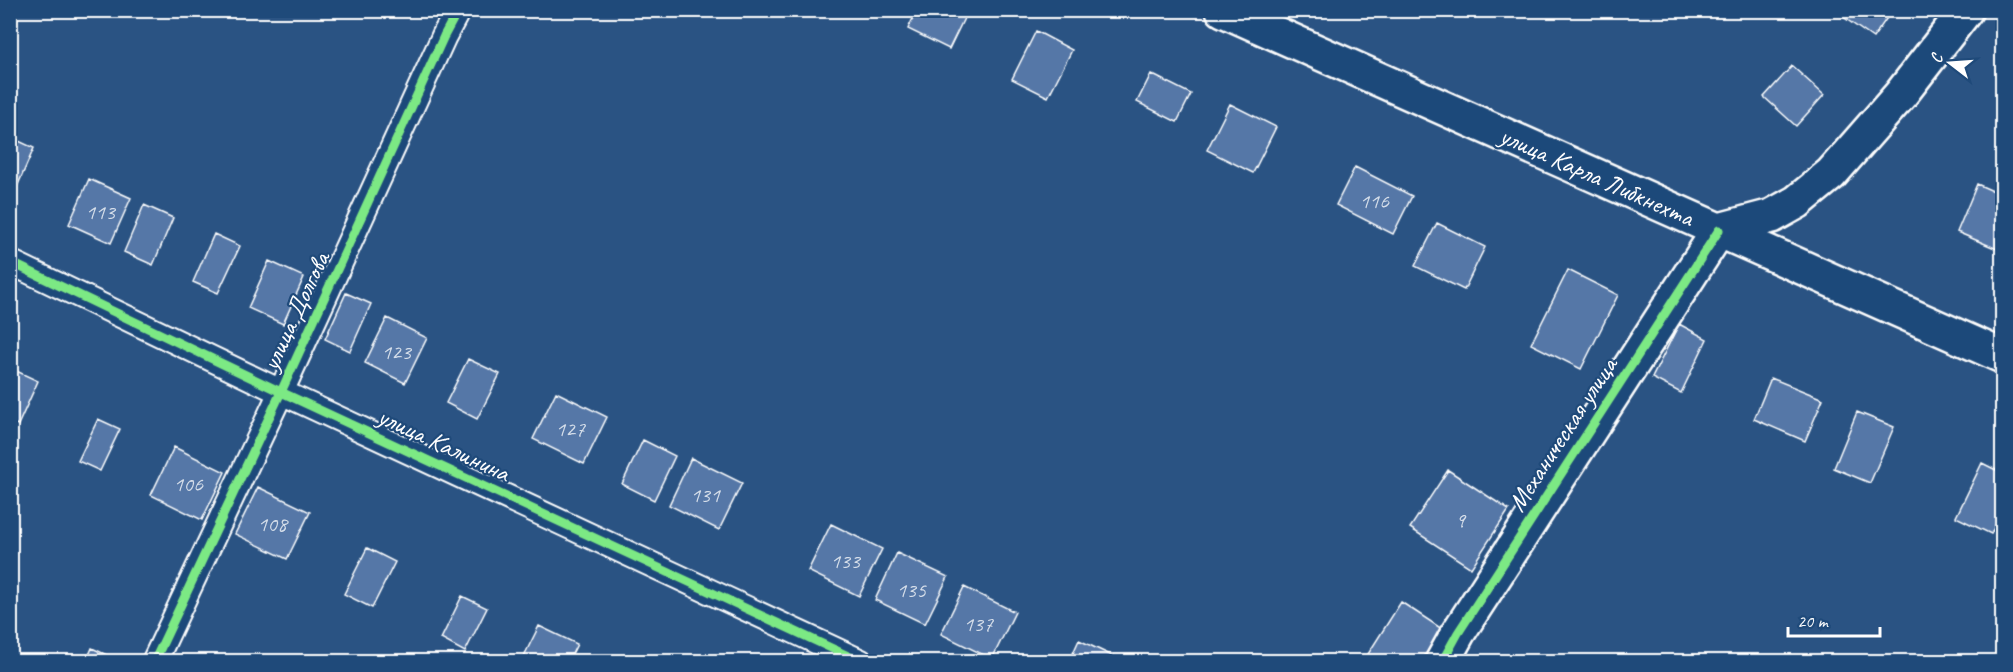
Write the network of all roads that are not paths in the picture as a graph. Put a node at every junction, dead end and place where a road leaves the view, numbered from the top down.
1 (458, 10) edge
2 (1224, 10) edge
3 (1966, 10) edge
4 (1719, 230) junction
5 (10, 262) edge
6 (2002, 356) edge
7 (281, 392) junction
8 (154, 662) edge
9 (861, 662) edge
10 (1442, 662) edge

1 - 7 street, улица Долгова
2 - 4 main road, улица Карла Либкнехта
3 - 4 main road
4 - 6 main road, улица Карла Либкнехта
4 - 10 main road, Механическая улица
5 - 7 street, улица Калинина
7 - 8 street, улица Долгова
7 - 9 street, улица Калинина

